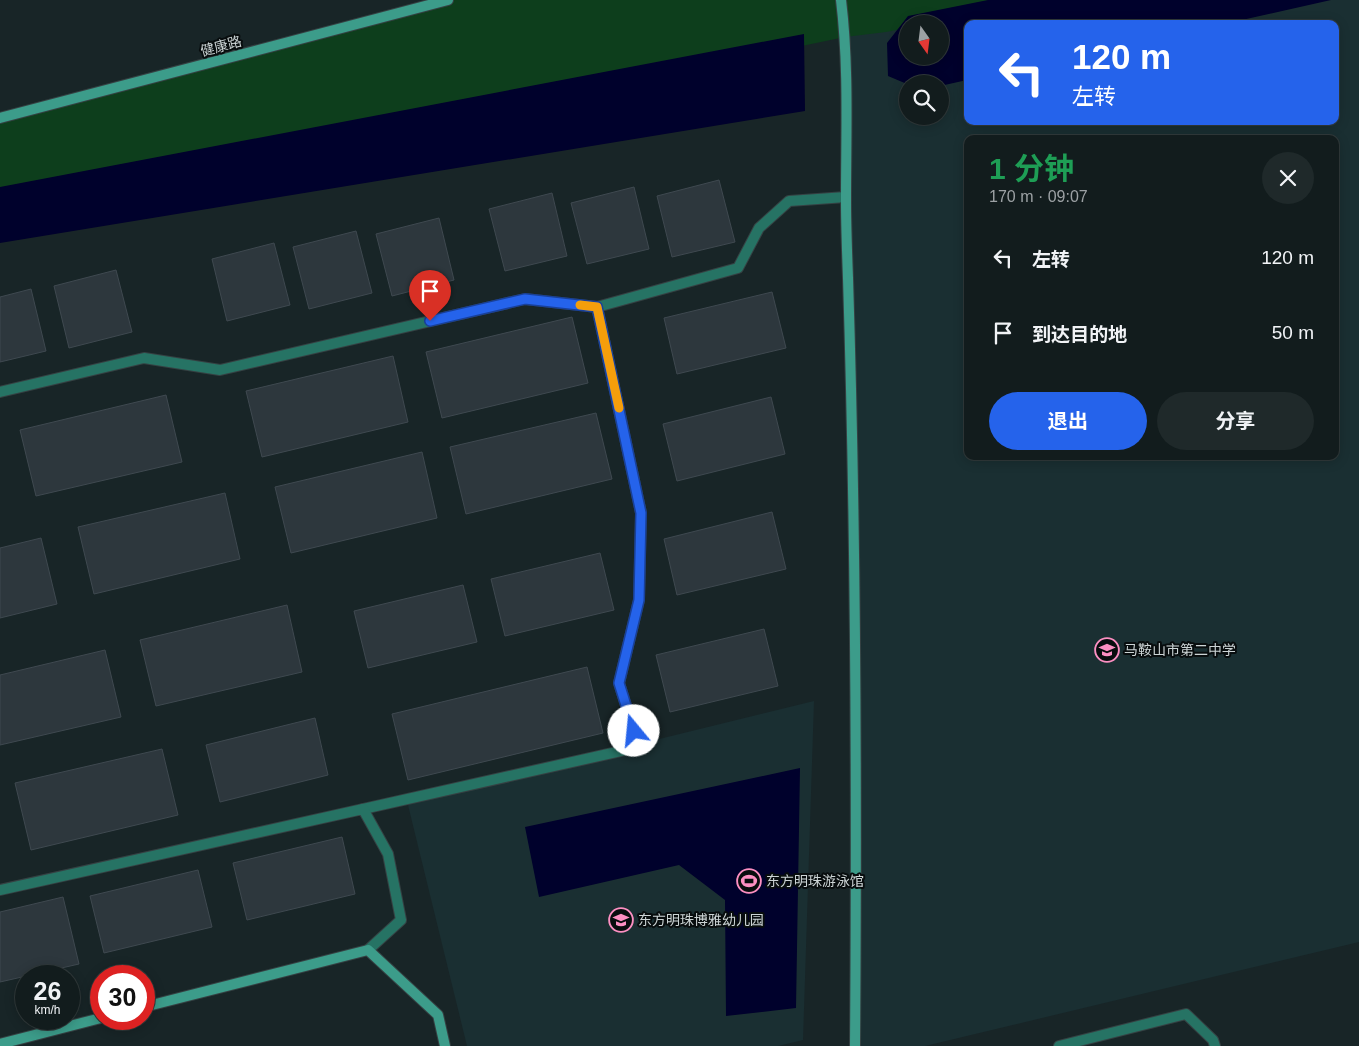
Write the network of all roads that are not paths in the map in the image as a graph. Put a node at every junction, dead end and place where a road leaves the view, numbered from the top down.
1 (448, 0) edge
2 (841, 0) edge
3 (0, 118) edge
4 (846, 197) junction
5 (597, 307) junction
6 (0, 392) edge
7 (363, 809) junction
8 (0, 890) edge
9 (368, 950) junction
10 (155, 1004) edge
11 (90, 1021) edge
12 (0, 1044) edge
13 (446, 1046) edge
14 (855, 1046) edge
15 (1059, 1046) edge
16 (1215, 1046) edge

1 - 3 street, 健康路
2 - 4 street
4 - 5 street
4 - 14 street
5 - 6 street
5 - 7 street
7 - 8 street
7 - 9 street
9 - 10 street
9 - 13 street
11 - 12 street
15 - 16 street

